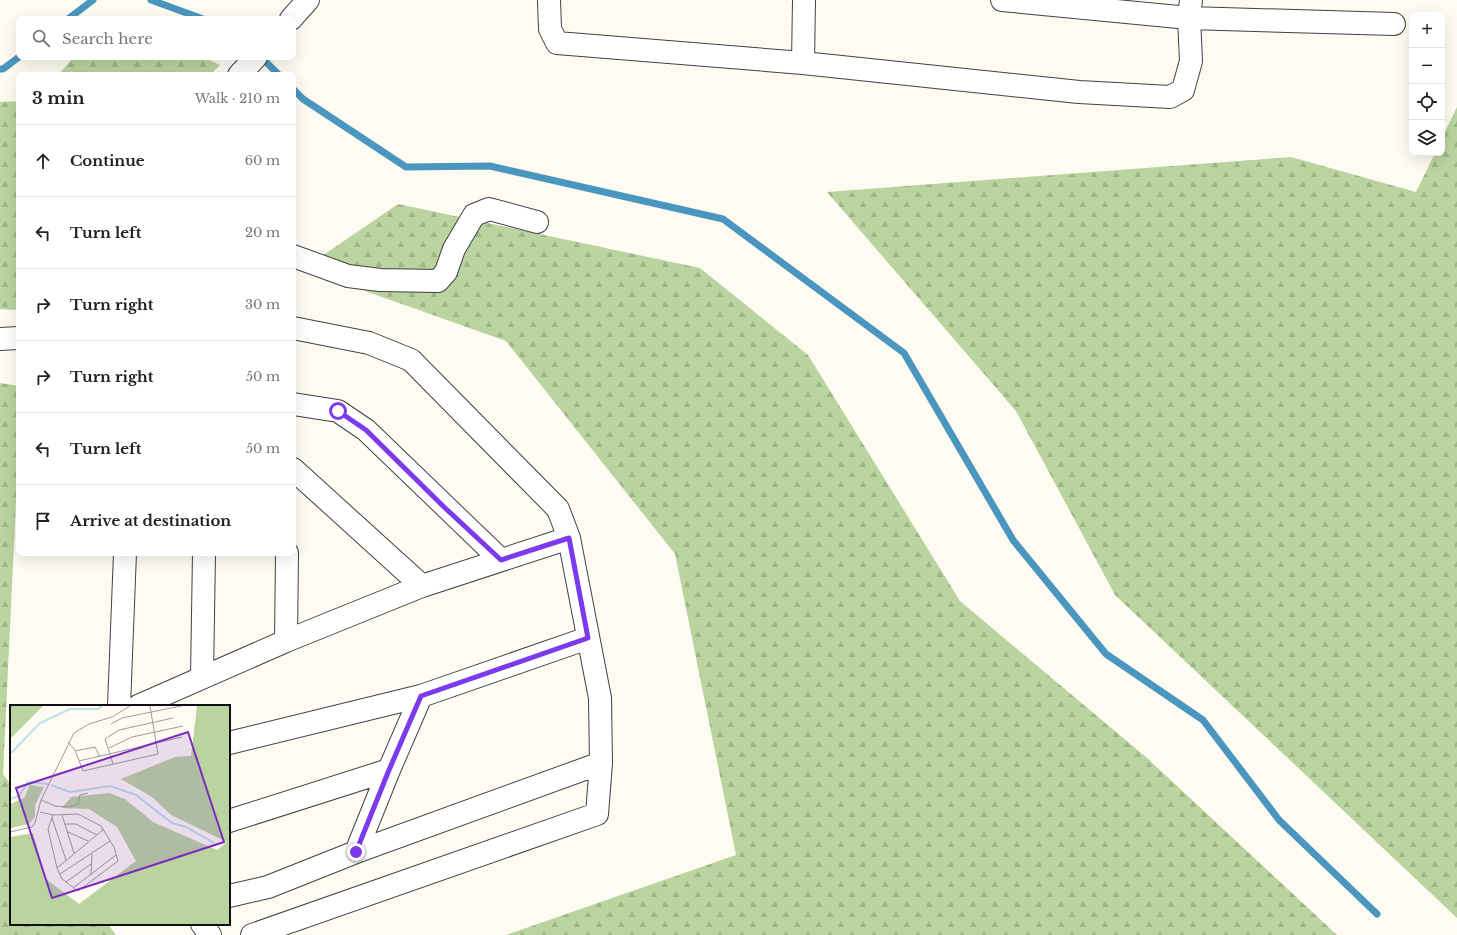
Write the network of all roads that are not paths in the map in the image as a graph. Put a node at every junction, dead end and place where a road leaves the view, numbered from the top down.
1 (308, 0) edge
2 (549, 0) edge
3 (804, 0) edge
4 (1002, 0) edge
5 (1190, 9) edge
6 (294, 16) edge
7 (1394, 24) dead end
8 (803, 63) junction
9 (537, 222) dead end
10 (296, 257) edge
11 (296, 329) edge
12 (16, 338) edge
13 (0, 339) edge
14 (296, 404) edge
15 (296, 472) edge
16 (569, 538) junction
17 (125, 556) edge
18 (204, 556) edge
19 (288, 556) edge
20 (501, 560) junction
21 (422, 586) junction
22 (588, 638) junction
23 (286, 640) junction
24 (202, 677) junction
25 (421, 696) junction
26 (120, 705) edge
27 (140, 705) edge
28 (230, 743) edge
29 (601, 763) junction
30 (389, 770) junction
31 (230, 821) edge
32 (356, 852) junction
33 (230, 896) edge
34 (203, 925) edge
35 (210, 935) edge
36 (252, 935) edge

1 - 6 street
2 - 8 street
3 - 8 street
4 - 5 street
5 - 7 street
5 - 8 street
9 - 10 street
11 - 16 street
12 - 13 street
14 - 20 street
15 - 21 street
16 - 20 street
16 - 22 street
17 - 26 street
18 - 24 street
19 - 23 street
20 - 21 street
21 - 23 street
22 - 25 street
22 - 29 street
23 - 24 street
24 - 27 street
25 - 28 street
25 - 30 street
29 - 32 street
29 - 36 street
30 - 31 street
30 - 32 street
32 - 33 street
34 - 35 street

